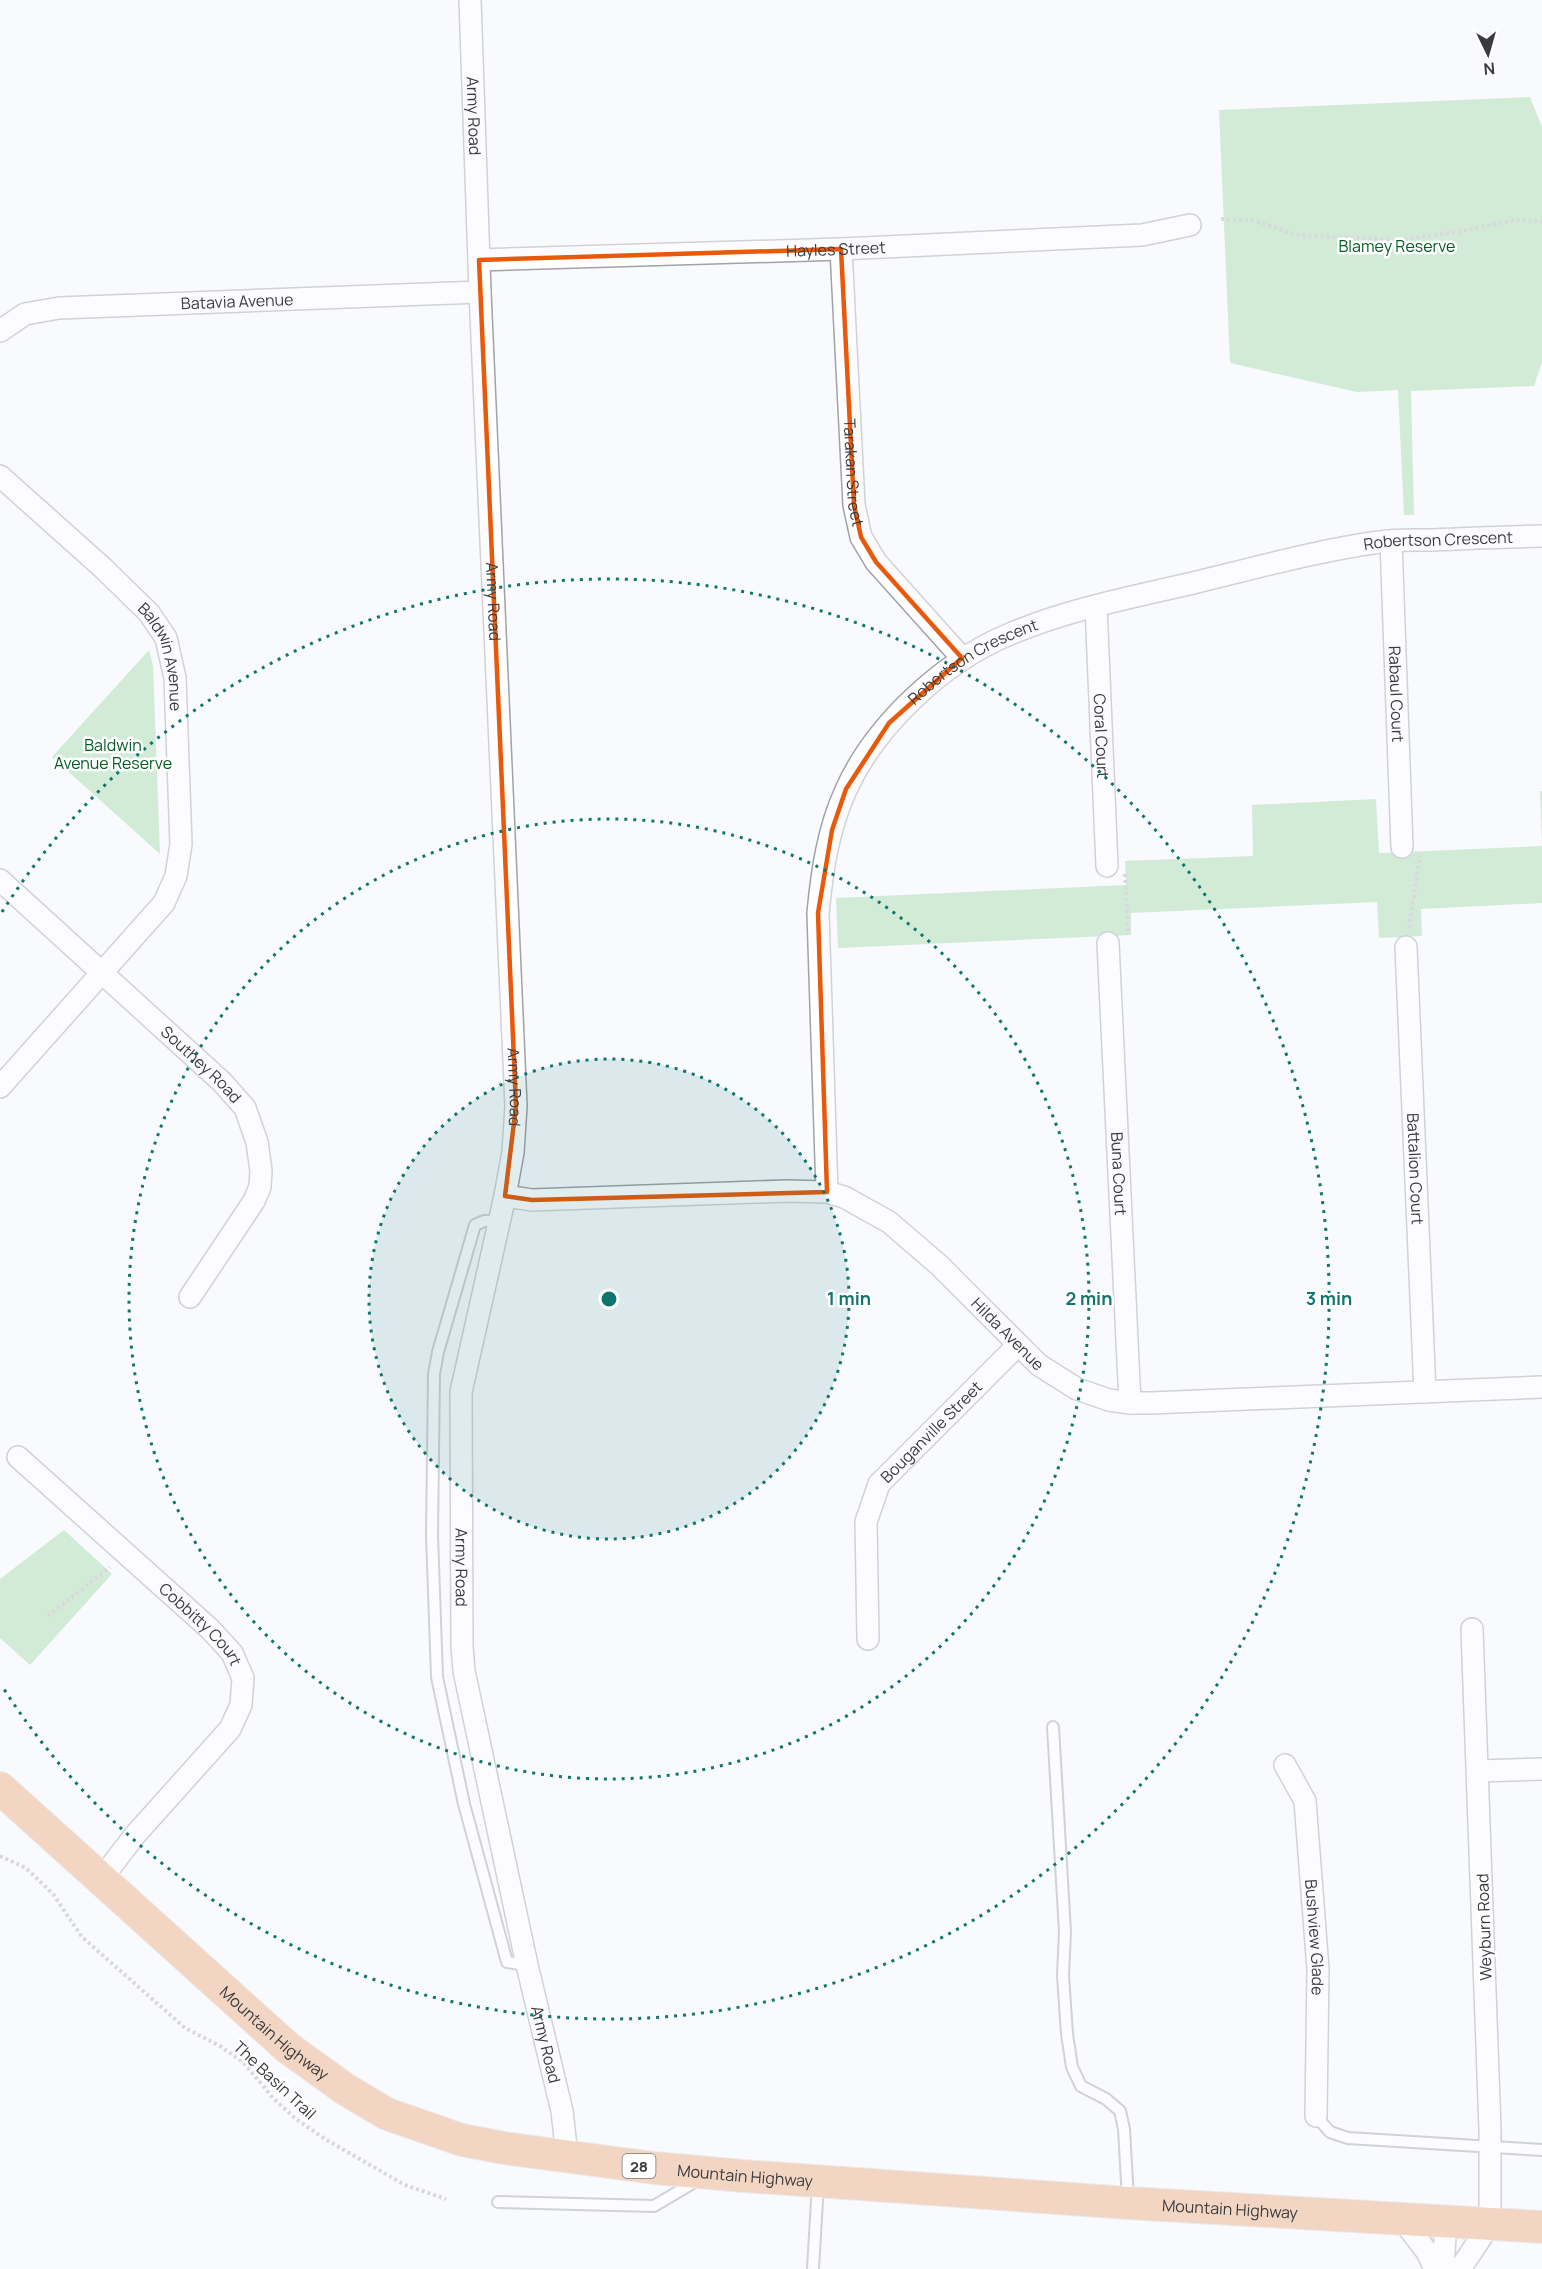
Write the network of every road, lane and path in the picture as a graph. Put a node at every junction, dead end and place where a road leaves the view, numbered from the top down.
1 (469, 0) edge
2 (1221, 219) dead end
3 (1542, 220) edge
4 (1190, 225) dead end
5 (841, 249) junction
6 (479, 260) junction
7 (480, 292) junction
8 (0, 331) edge
9 (0, 476) edge
10 (1542, 536) edge
11 (1391, 541) junction
12 (1096, 606) junction
13 (962, 658) junction
14 (1412, 849) joint
15 (1116, 869) joint
16 (0, 880) edge
17 (1118, 940) joint
18 (1406, 947) joint
19 (102, 974) junction
20 (0, 1087) edge
21 (827, 1192) junction
22 (505, 1196) junction
23 (500, 1221) junction
24 (190, 1297) dead end
25 (1018, 1345) junction
26 (1542, 1387) edge
27 (1425, 1392) junction
28 (1130, 1403) junction
29 (18, 1457) dead end
30 (110, 1567) dead end
31 (48, 1616) dead end
32 (1472, 1629) dead end
33 (868, 1639) dead end
34 (1053, 1727) dead end
35 (1285, 1765) dead end
36 (1542, 1769) edge
37 (1479, 1771) junction
38 (0, 1788) edge
39 (0, 1856) edge
40 (102, 1878) junction
41 (527, 1965) junction
42 (1316, 2116) joint
43 (1490, 2146) junction
44 (1542, 2151) edge
45 (567, 2156) junction
46 (708, 2174) junction
47 (818, 2182) junction
48 (447, 2199) dead end
49 (498, 2202) dead end
50 (1128, 2203) junction
51 (1402, 2219) junction
52 (1446, 2221) junction
53 (1490, 2224) junction
54 (1542, 2227) edge
55 (813, 2269) edge
56 (1434, 2269) edge
57 (1443, 2269) edge
58 (1460, 2269) edge

1 - 6 street, Army Road
2 - 3 path
4 - 5 street, Hayles Street
5 - 6 street, Hayles Street
5 - 13 street, Tarakan Street
6 - 7 street, Army Road
7 - 8 street, Batavia Avenue
7 - 22 street, Army Road
9 - 19 street, Baldwin Avenue
10 - 11 street, Robertson Crescent
11 - 12 street, Robertson Crescent
11 - 14 street, Rabaul Court
12 - 13 street, Robertson Crescent
12 - 15 street, Coral Court
13 - 21 street, Robertson Crescent
14 - 18 path
15 - 17 path
16 - 19 street, Southey Road
17 - 28 street, Buna Court
18 - 27 street, Battalion Court
19 - 20 street, Baldwin Avenue
19 - 24 street, Southey Road
21 - 22 street, Hilda Avenue
21 - 25 street, Hilda Avenue
22 - 23 street, Army Road
23 - 41 street, Army Road
23 - 41 lane
25 - 28 street, Hilda Avenue
25 - 33 street, Bouganville Street
26 - 27 street, Hilda Avenue
27 - 28 street, Hilda Avenue
29 - 40 street, Cobbitty Court
30 - 31 path
32 - 37 street, Weyburn Road
34 - 50 lane
35 - 42 street, Bushview Glade
36 - 37 street
37 - 43 street, Weyburn Road
38 - 40 main road, Mountain Highway / 28
39 - 48 path, The Basin Trail
40 - 45 main road, Mountain Highway / 28
41 - 45 street, Army Road
42 - 43 lane
43 - 44 lane
43 - 53 street, Weyburn Road
45 - 46 main road, Mountain Highway / 28
46 - 47 main road, Mountain Highway / 28
46 - 49 lane
47 - 50 main road, Mountain Highway / 28
47 - 55 lane
50 - 51 main road, Mountain Highway / 28
51 - 52 main road, Mountain Highway / 28
51 - 56 street
52 - 53 main road, Mountain Highway / 28
52 - 57 street
53 - 54 main road, Mountain Highway / 28
53 - 58 street

